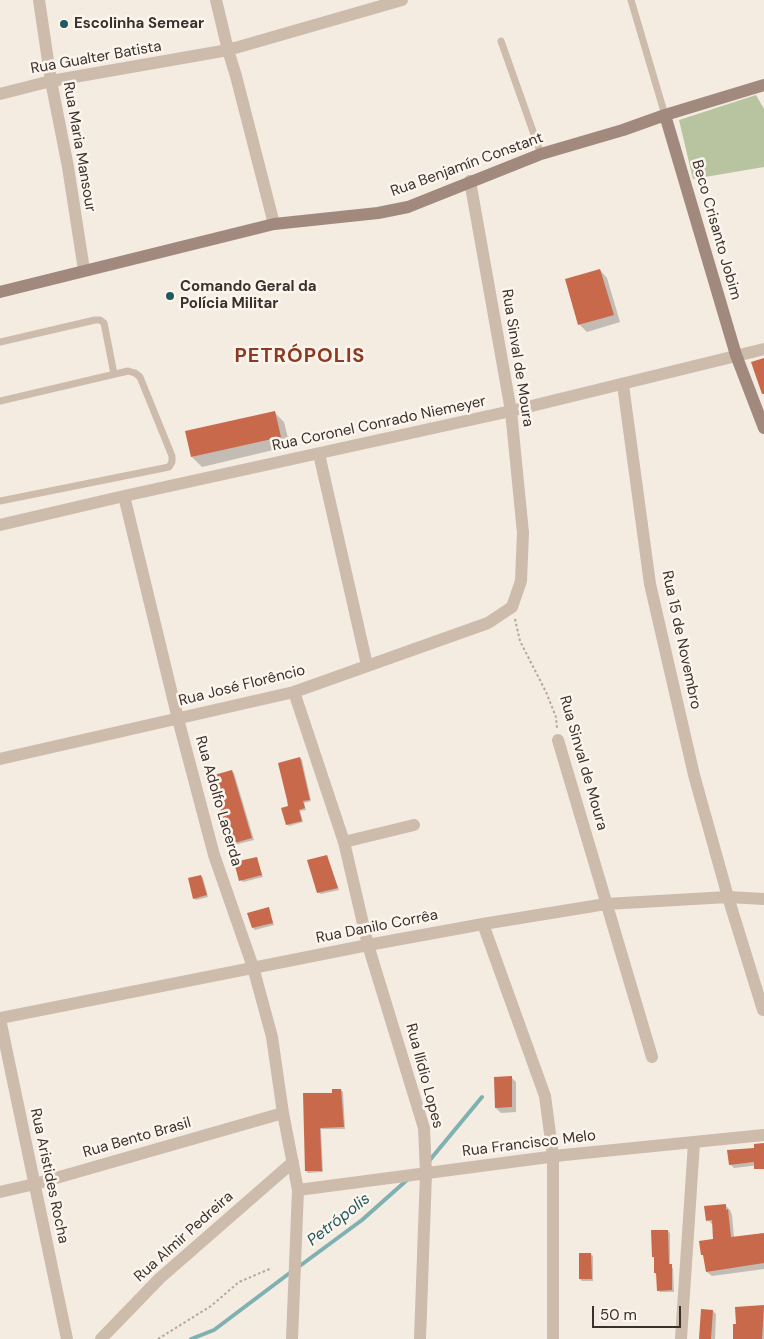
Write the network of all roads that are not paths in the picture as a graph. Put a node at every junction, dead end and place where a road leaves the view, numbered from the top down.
1 (39, 0) edge
2 (216, 0) edge
3 (402, 0) edge
4 (631, 0) edge
5 (385, 3) edge
6 (501, 41) dead end
7 (228, 50) junction
8 (51, 81) junction
9 (764, 85) edge
10 (0, 94) edge
11 (665, 115) junction
12 (541, 154) junction
13 (470, 181) junction
14 (274, 224) junction
15 (84, 270) junction
16 (0, 292) edge
17 (0, 342) edge
18 (764, 349) edge
19 (736, 355) junction
20 (114, 374) junction
21 (623, 385) junction
22 (0, 402) edge
23 (511, 411) junction
24 (764, 428) edge
25 (319, 454) junction
26 (124, 496) junction
27 (0, 501) edge
28 (0, 526) edge
29 (512, 607) joint
30 (367, 665) junction
31 (294, 692) junction
32 (178, 719) junction
33 (558, 740) road end
34 (0, 759) edge
35 (414, 825) dead end
36 (344, 842) junction
37 (728, 897) junction
38 (764, 899) edge
39 (606, 904) junction
40 (483, 924) junction
41 (368, 945) junction
42 (253, 967) junction
43 (763, 1010) edge
44 (0, 1018) edge
45 (652, 1057) dead end
46 (283, 1114) junction
47 (764, 1135) edge
48 (694, 1143) junction
49 (553, 1156) junction
50 (293, 1162) junction
51 (426, 1173) junction
52 (35, 1184) junction
53 (298, 1190) junction
54 (0, 1192) edge
55 (66, 1339) edge
56 (101, 1339) edge
57 (292, 1339) edge
58 (420, 1339) edge
59 (553, 1339) edge
60 (681, 1339) edge

1 - 8 street, Rua Maria Mansour
2 - 7 street
3 - 5 street, Rua Gualter Batista
4 - 11 lane
5 - 7 street, Rua Gualter Batista
6 - 12 lane
7 - 8 street, Rua Gualter Batista
7 - 14 street
8 - 10 street, Rua Gualter Batista
8 - 15 street, Rua Maria Mansour
9 - 11 street, Rua Benjamín Constant
11 - 12 street, Rua Benjamín Constant
11 - 19 street, Beco Crisanto Jobim
12 - 13 street, Rua Benjamín Constant
13 - 14 street, Rua Benjamín Constant
13 - 23 street, Rua Sinval de Moura
14 - 15 street, Rua Benjamín Constant
15 - 16 street, Rua Benjamín Constant
17 - 20 lane
18 - 19 street, Rua Coronel Conrado Niemeyer
19 - 21 street, Rua Coronel Conrado Niemeyer
19 - 24 street, Beco Crisanto Jobim
20 - 22 lane
20 - 27 lane
21 - 23 street, Rua Coronel Conrado Niemeyer
21 - 37 street, Rua 15 de Novembro
23 - 25 street, Rua Coronel Conrado Niemeyer
23 - 29 street, Rua Sinval de Moura
25 - 26 street, Rua Coronel Conrado Niemeyer
25 - 30 street
26 - 28 street, Rua Coronel Conrado Niemeyer
26 - 32 street, Rua Adolfo Lacerda
29 - 30 street, Rua José Florêncio
30 - 31 street, Rua José Florêncio
31 - 32 street, Rua José Florêncio
31 - 36 street, Rua Ilídio Lopes
32 - 34 street, Rua José Florêncio
32 - 42 street, Rua Adolfo Lacerda
33 - 39 street, Rua Sinval de Moura
35 - 36 street
36 - 41 street, Rua Ilídio Lopes
37 - 38 street, Rua Danilo Corrêa
37 - 39 street, Rua Danilo Corrêa
37 - 43 street, Rua 15 de Novembro
39 - 40 street, Rua Danilo Corrêa
39 - 45 street, Rua Sinval de Moura
40 - 41 street, Rua Danilo Corrêa
40 - 49 street
41 - 42 street, Rua Danilo Corrêa
41 - 51 street, Rua Ilídio Lopes
42 - 44 street, Rua Danilo Corrêa
42 - 46 street, Rua Adolfo Lacerda
44 - 52 street, Rua Aristides Rocha
46 - 50 street, Rua Adolfo Lacerda
46 - 52 street, Rua Bento Brasil
47 - 48 street, Rua Francisco Melo
48 - 49 street, Rua Francisco Melo
48 - 60 street
49 - 51 street, Rua Francisco Melo
49 - 59 street
50 - 53 street, Rua Adolfo Lacerda
50 - 56 street, Rua Almir Pedreira
51 - 53 street, Rua Francisco Melo
51 - 58 street, Rua Ilídio Lopes
52 - 54 street, Rua Bento Brasil
52 - 55 street, Rua Aristides Rocha
53 - 57 street

